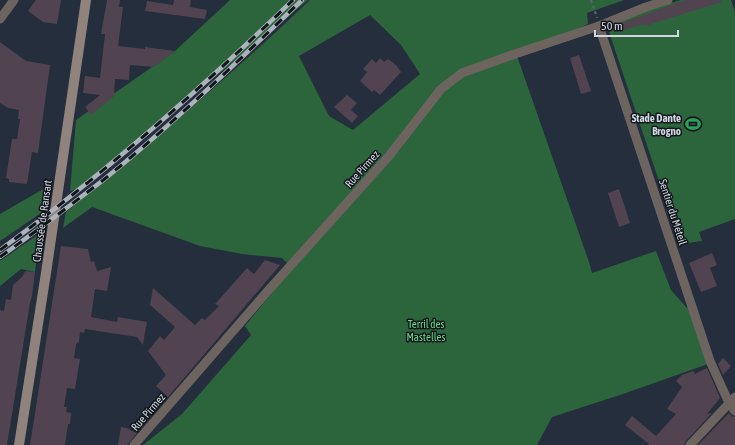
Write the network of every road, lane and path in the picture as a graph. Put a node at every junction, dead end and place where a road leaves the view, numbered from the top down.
1 (14, 0) edge
2 (86, 0) edge
3 (591, 0) edge
4 (668, 0) edge
5 (0, 19) edge
6 (599, 26) junction
7 (732, 400) edge
8 (735, 411) edge
9 (19, 445) edge
10 (134, 445) edge
11 (690, 445) edge

1 - 5 street
2 - 9 main road, Chaussée de Ransart
3 - 6 path
4 - 6 street, Rue Pirmez
6 - 7 street, Sentier du Méteil
6 - 10 street, Rue Pirmez
7 - 8 street, Sentier du Méteil
7 - 11 street

